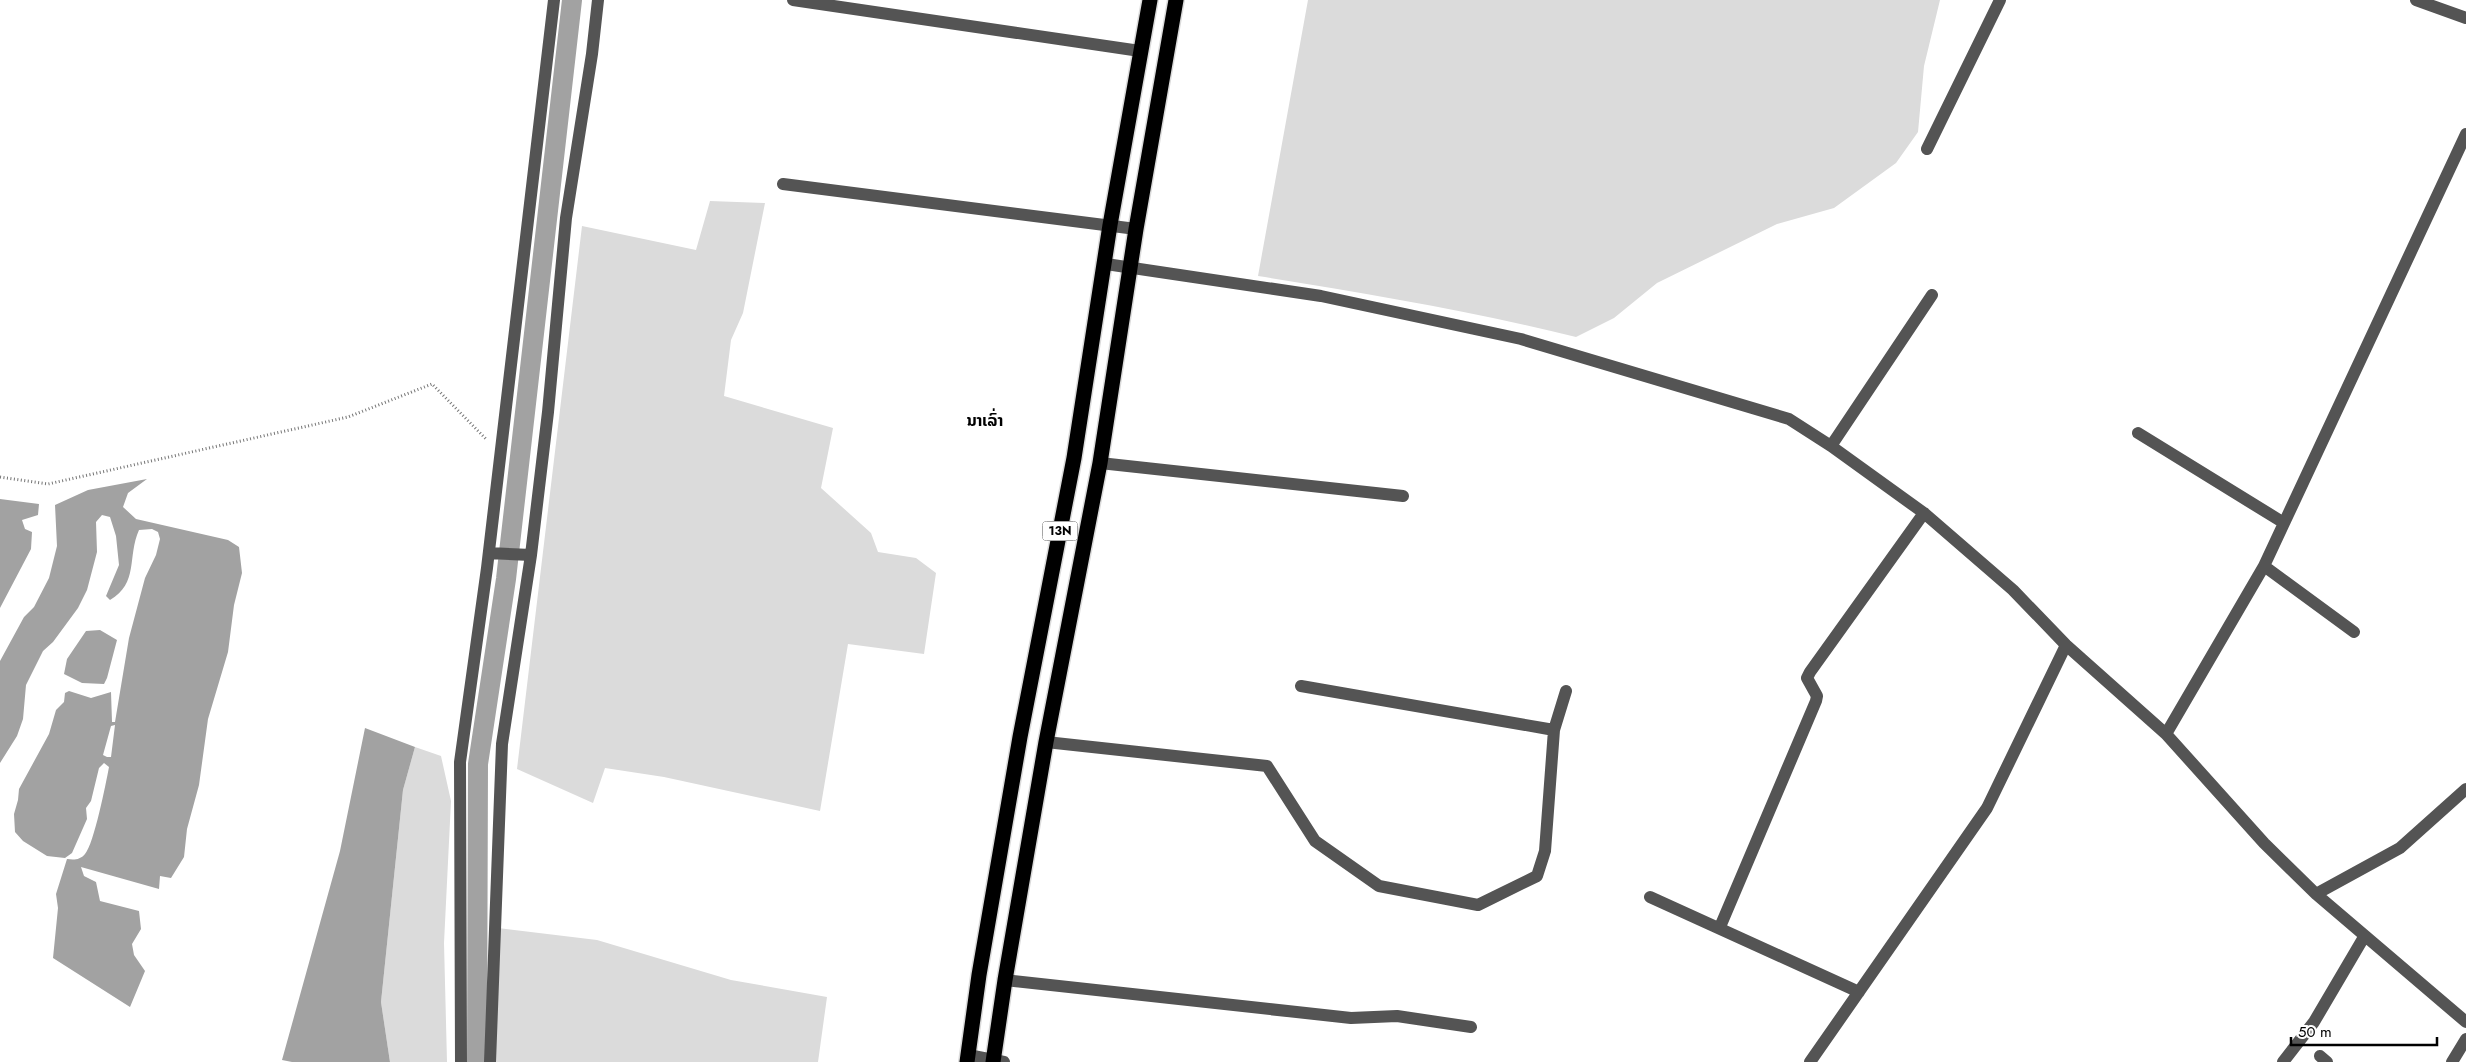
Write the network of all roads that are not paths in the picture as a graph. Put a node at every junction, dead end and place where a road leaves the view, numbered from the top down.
1 (554, 0) edge
2 (598, 0) edge
3 (793, 0) edge
4 (1150, 0) edge
5 (1176, 0) edge
6 (2000, 0) edge
7 (2416, 0) edge
8 (2466, 18) edge
9 (1140, 51) junction
10 (2466, 134) edge
11 (1927, 149) dead end
12 (783, 184) dead end
13 (1110, 225) junction
14 (1136, 229) junction
15 (1106, 264) junction
16 (1132, 267) junction
17 (1932, 295) dead end
18 (2138, 433) dead end
19 (1831, 446) junction
20 (1100, 463) junction
21 (1403, 496) dead end
22 (1924, 513) junction
23 (2284, 523) junction
24 (489, 553) junction
25 (531, 555) junction
26 (2264, 566) junction
27 (2354, 632) dead end
28 (2066, 644) junction
29 (1301, 686) dead end
30 (1566, 691) dead end
31 (1554, 730) junction
32 (2166, 734) junction
33 (1046, 742) junction
34 (2466, 789) edge
35 (2316, 894) junction
36 (1650, 897) dead end
37 (1720, 927) junction
38 (2364, 937) junction
39 (1005, 980) junction
40 (1859, 992) junction
41 (2466, 1022) edge
42 (1471, 1027) dead end
43 (2466, 1039) edge
44 (967, 1058) edge
45 (997, 1061) edge
46 (460, 1062) edge
47 (490, 1062) edge
48 (1810, 1062) edge
49 (2283, 1062) edge
50 (2452, 1062) edge

1 - 24 street
2 - 25 street
3 - 9 street
4 - 9 highway, 13N
5 - 14 highway, 13N
6 - 11 street
7 - 8 street
9 - 13 highway, 13N
10 - 23 street
12 - 13 street
13 - 14 street
13 - 15 highway, 13N
14 - 16 highway, 13N
15 - 16 street
15 - 44 highway, 13N
16 - 19 street
16 - 20 highway, 13N
17 - 19 street
18 - 23 street
19 - 22 street
20 - 21 street
20 - 33 highway, 13N
22 - 28 street
22 - 37 street
23 - 26 street
24 - 25 street
24 - 46 street
25 - 47 street
26 - 27 street
26 - 32 street
28 - 32 street
28 - 40 street
29 - 31 street
30 - 31 street
31 - 33 street
32 - 35 street
33 - 39 highway, 13N
34 - 35 street
35 - 38 street
36 - 37 street
37 - 40 street
38 - 41 street
38 - 49 street
39 - 42 street
39 - 45 highway, 13N
40 - 48 street
43 - 50 street
44 - 45 street

